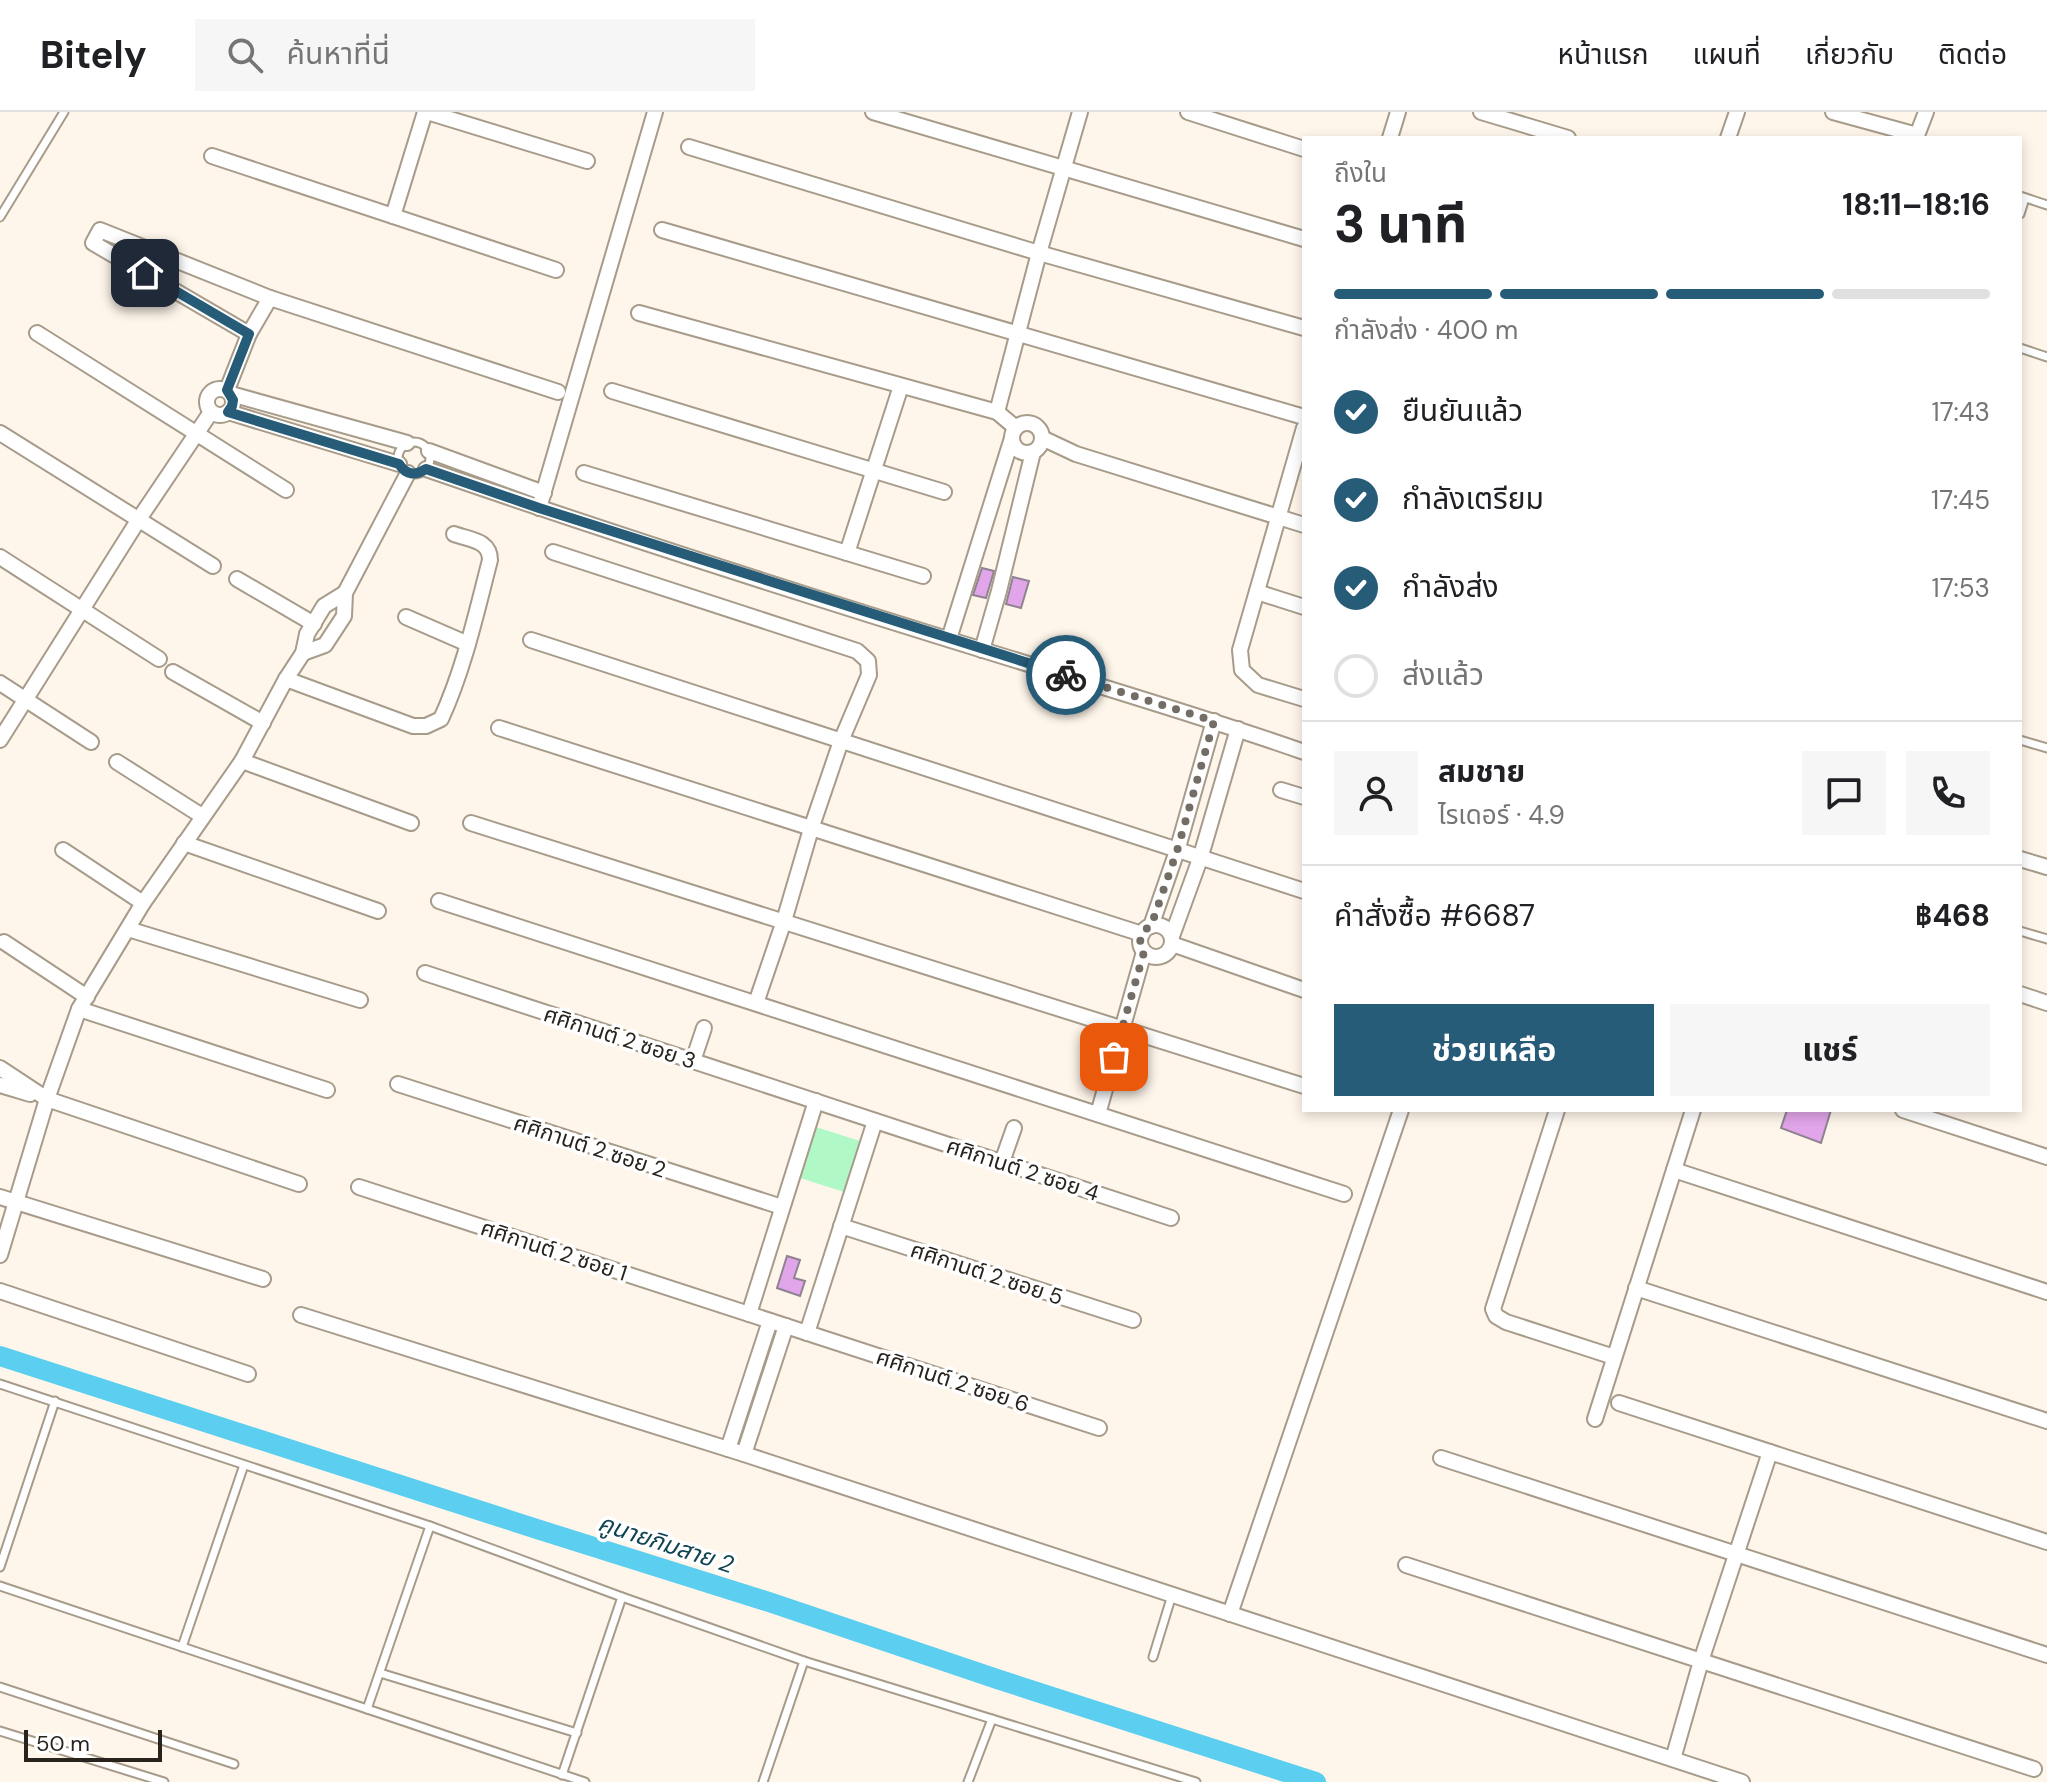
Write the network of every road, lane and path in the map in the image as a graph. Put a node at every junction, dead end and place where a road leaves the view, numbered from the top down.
1 (64, 112) edge
2 (426, 112) edge
3 (655, 112) edge
4 (873, 112) edge
5 (1080, 112) edge
6 (1188, 112) edge
7 (1398, 112) edge
8 (1481, 112) edge
9 (1737, 112) edge
10 (1833, 112) edge
11 (1926, 112) edge
12 (1391, 136) edge
13 (1561, 136) edge
14 (1729, 136) edge
15 (1913, 136) edge
16 (1916, 136) edge
17 (689, 147) dead end
18 (1302, 148) edge
19 (212, 156) dead end
20 (587, 161) dead end
21 (1065, 167) junction
22 (2022, 197) edge
23 (2047, 205) edge
24 (393, 216) junction
25 (0, 217) edge
26 (662, 230) dead end
27 (1302, 238) edge
28 (1039, 253) junction
29 (556, 270) dead end
30 (270, 298) junction
31 (639, 313) dead end
32 (1302, 327) edge
33 (37, 333) dead end
34 (249, 334) junction
35 (1018, 334) junction
36 (2022, 349) edge
37 (2047, 357) edge
38 (901, 386) junction
39 (612, 391) dead end
40 (229, 392) junction
41 (558, 392) dead end
42 (211, 412) junction
43 (228, 412) junction
44 (997, 412) junction
45 (1302, 416) edge
46 (0, 433) edge
47 (198, 433) junction
48 (1014, 433) junction
49 (1302, 435) edge
50 (1042, 438) junction
51 (407, 443) junction
52 (429, 451) junction
53 (1033, 452) junction
54 (403, 469) junction
55 (426, 469) junction
56 (874, 471) junction
57 (584, 473) dead end
58 (286, 490) dead end
59 (944, 492) dead end
60 (544, 493) junction
61 (539, 508) junction
62 (1277, 518) junction
63 (139, 519) junction
64 (1302, 524) edge
65 (454, 534) dead end
66 (553, 552) dead end
67 (847, 553) junction
68 (0, 557) edge
69 (213, 566) dead end
70 (923, 576) dead end
71 (237, 579) dead end
72 (1257, 592) junction
73 (345, 593) junction
74 (1302, 606) edge
75 (82, 608) junction
76 (406, 617) dead end
77 (314, 624) junction
78 (949, 639) junction
79 (531, 640) dead end
80 (468, 644) junction
81 (982, 650) junction
82 (303, 653) junction
83 (159, 659) dead end
84 (173, 672) dead end
85 (286, 679) junction
86 (0, 683) edge
87 (1302, 698) edge
88 (26, 699) junction
89 (1214, 721) junction
90 (263, 723) junction
91 (499, 728) dead end
92 (1238, 729) junction
93 (0, 740) edge
94 (841, 741) junction
95 (2022, 741) edge
96 (91, 742) dead end
97 (2047, 748) edge
98 (1302, 751) edge
99 (242, 761) junction
100 (117, 762) dead end
101 (1281, 790) dead end
102 (1302, 796) edge
103 (202, 816) junction
104 (411, 823) dead end
105 (471, 823) dead end
106 (811, 829) junction
107 (184, 843) junction
108 (63, 850) dead end
109 (1177, 851) junction
110 (1200, 859) junction
111 (2022, 860) edge
112 (2047, 867) edge
113 (1302, 890) edge
114 (439, 901) dead end
115 (143, 903) junction
116 (378, 911) dead end
117 (784, 921) junction
118 (128, 929) junction
119 (1147, 930) junction
120 (2022, 932) edge
121 (2047, 939) edge
122 (1172, 940) junction
123 (4, 942) dead end
124 (1144, 952) junction
125 (425, 973) dead end
126 (1302, 989) edge
127 (2022, 995) edge
128 (360, 1000) dead end
129 (83, 1003) junction
130 (756, 1003) junction
131 (2047, 1003) edge
132 (704, 1028) dead end
133 (1122, 1028) junction
134 (693, 1061) junction
135 (0, 1068) edge
136 (398, 1084) dead end
137 (0, 1085) edge
138 (1302, 1085) edge
139 (327, 1090) dead end
140 (47, 1099) junction
141 (816, 1101) junction
142 (1400, 1112) edge
143 (1556, 1112) edge
144 (1692, 1112) edge
145 (1909, 1112) edge
146 (1098, 1114) junction
147 (875, 1121) junction
148 (1014, 1128) dead end
149 (2047, 1157) edge
150 (1002, 1162) junction
151 (1674, 1170) junction
152 (299, 1184) dead end
153 (359, 1187) dead end
154 (1344, 1194) dead end
155 (0, 1197) edge
156 (15, 1203) junction
157 (782, 1207) junction
158 (1171, 1218) dead end
159 (841, 1226) junction
160 (0, 1255) edge
161 (263, 1279) dead end
162 (1636, 1288) junction
163 (0, 1291) edge
164 (2047, 1292) edge
165 (749, 1314) junction
166 (301, 1315) dead end
167 (1133, 1320) dead end
168 (770, 1321) junction
169 (786, 1326) junction
170 (807, 1333) junction
171 (1614, 1357) junction
172 (248, 1374) dead end
173 (0, 1384) edge
174 (55, 1401) junction
175 (1619, 1403) dead end
176 (1595, 1419) dead end
177 (2047, 1421) edge
178 (1099, 1428) dead end
179 (728, 1449) junction
180 (1770, 1452) junction
181 (744, 1454) junction
182 (1441, 1458) dead end
183 (244, 1465) junction
184 (430, 1526) junction
185 (2047, 1542) edge
186 (1737, 1555) junction
187 (1406, 1565) dead end
188 (0, 1567) edge
189 (0, 1586) edge
190 (1172, 1595) junction
191 (622, 1597) junction
192 (1230, 1614) junction
193 (182, 1647) junction
194 (2047, 1655) edge
195 (1153, 1657) dead end
196 (804, 1661) junction
197 (1701, 1661) junction
198 (380, 1673) junction
199 (0, 1687) edge
200 (367, 1709) junction
201 (992, 1719) junction
202 (0, 1731) edge
203 (577, 1733) junction
204 (1673, 1759) junction
205 (234, 1764) dead end
206 (2034, 1769) dead end
207 (1164, 1772) junction
208 (562, 1775) junction
209 (164, 1782) edge
210 (585, 1782) edge
211 (763, 1782) edge
212 (968, 1782) edge
213 (1160, 1782) edge
214 (1196, 1782) edge
215 (1742, 1782) edge

1 - 25 lane
2 - 20 street
2 - 24 street
3 - 60 street
4 - 21 street
5 - 21 street
6 - 18 street
7 - 12 street
8 - 13 street
9 - 14 street
10 - 15 street
11 - 16 street
17 - 28 street
19 - 24 street
21 - 27 street
21 - 28 street
22 - 23 lane
24 - 29 street
26 - 35 street
28 - 32 street
28 - 35 street
30 - 34 street
30 - 34 street
30 - 41 street
31 - 38 street
33 - 47 street
34 - 40 street
35 - 44 street
35 - 45 street
36 - 37 lane
38 - 44 street
38 - 56 street
39 - 56 street
40 - 42 street
40 - 43 street
40 - 51 street
42 - 43 street
42 - 47 street
43 - 54 street
44 - 48 street
46 - 63 street
47 - 58 street
47 - 63 street
48 - 50 street
48 - 53 street
48 - 78 street
49 - 62 street
50 - 53 street
50 - 62 street
51 - 52 lane
51 - 54 lane
52 - 55 lane
52 - 60 street
53 - 81 street
54 - 55 lane
54 - 73 street
55 - 61 street
56 - 59 street
56 - 67 street
57 - 67 street
60 - 61 street
61 - 78 street
62 - 64 street
62 - 72 street
63 - 69 street
63 - 75 street
65 - 80 street
66 - 94 street
67 - 70 street
68 - 75 street
71 - 77 street
72 - 74 street
72 - 87 street
73 - 77 street
73 - 82 street
75 - 83 street
75 - 88 street
76 - 80 street
77 - 82 street
78 - 81 street
79 - 94 street
80 - 85 street
81 - 89 street
82 - 85 street
84 - 90 street
85 - 90 street
86 - 88 street
88 - 93 street
88 - 96 street
89 - 92 street
89 - 109 street
90 - 99 street
91 - 106 street
92 - 98 street
92 - 110 street
94 - 106 street
94 - 109 street
95 - 97 lane
99 - 103 street
99 - 104 street
100 - 103 street
101 - 102 street
103 - 107 street
105 - 117 street
106 - 117 street
106 - 119 street
107 - 115 street
107 - 116 street
108 - 115 street
109 - 110 street
109 - 119 street
110 - 113 street
110 - 122 street
111 - 112 street
114 - 130 street
115 - 118 street
117 - 130 street
117 - 133 street
118 - 128 street
118 - 129 street
119 - 122 street
119 - 124 street
120 - 121 lane
122 - 124 street
122 - 126 street
123 - 129 street
124 - 133 street
125 - 134 street, ศศิกานต์ 2 ซอย 3
127 - 131 street
129 - 139 street
129 - 140 street
130 - 146 street
132 - 134 street
133 - 138 street
133 - 146 street
134 - 141 street, ศศิกานต์ 2 ซอย 3
135 - 140 street
136 - 157 street, ศศิกานต์ 2 ซอย 2
137 - 140 street
140 - 152 street
140 - 156 street
141 - 147 street, ศศิกานต์ 2 ซอย 3
141 - 157 street
142 - 192 street
143 - 171 street
144 - 151 street
145 - 149 street
146 - 154 street
147 - 150 street, ศศิกานต์ 2 ซอย 4
147 - 159 street
148 - 150 street
150 - 158 street, ศศิกานต์ 2 ซอย 4
151 - 162 street
151 - 164 street
153 - 165 street, ศศิกานต์ 2 ซอย 1
155 - 156 street
156 - 160 street
156 - 161 street
157 - 165 street
159 - 167 street, ศศิกานต์ 2 ซอย 5
159 - 170 street
162 - 171 street
162 - 177 street
163 - 172 street
165 - 168 street, ศศิกานต์ 2 ซอย 1
166 - 179 street
168 - 169 street, ศศิกานต์ 2 ซอย 1
168 - 179 street
169 - 170 street, ศศิกานต์ 2 ซอย 6
169 - 181 street
170 - 178 street, ศศิกานต์ 2 ซอย 6
171 - 176 street
173 - 174 lane
174 - 183 lane
174 - 188 lane
175 - 180 street
179 - 181 street
180 - 185 street
180 - 186 street
181 - 190 street
182 - 186 street
183 - 184 lane
183 - 193 lane
184 - 191 lane
184 - 198 lane
186 - 194 street
186 - 197 street
187 - 197 street
189 - 193 lane
190 - 192 street
190 - 195 lane
191 - 196 lane
191 - 203 lane
192 - 204 street
193 - 200 lane
196 - 201 lane
196 - 211 lane
197 - 204 street
197 - 206 street
198 - 200 lane
198 - 203 lane
199 - 205 lane
200 - 208 lane
201 - 207 lane
201 - 212 lane
202 - 209 lane
203 - 208 lane
204 - 215 street
207 - 213 lane
207 - 214 lane
208 - 210 lane

